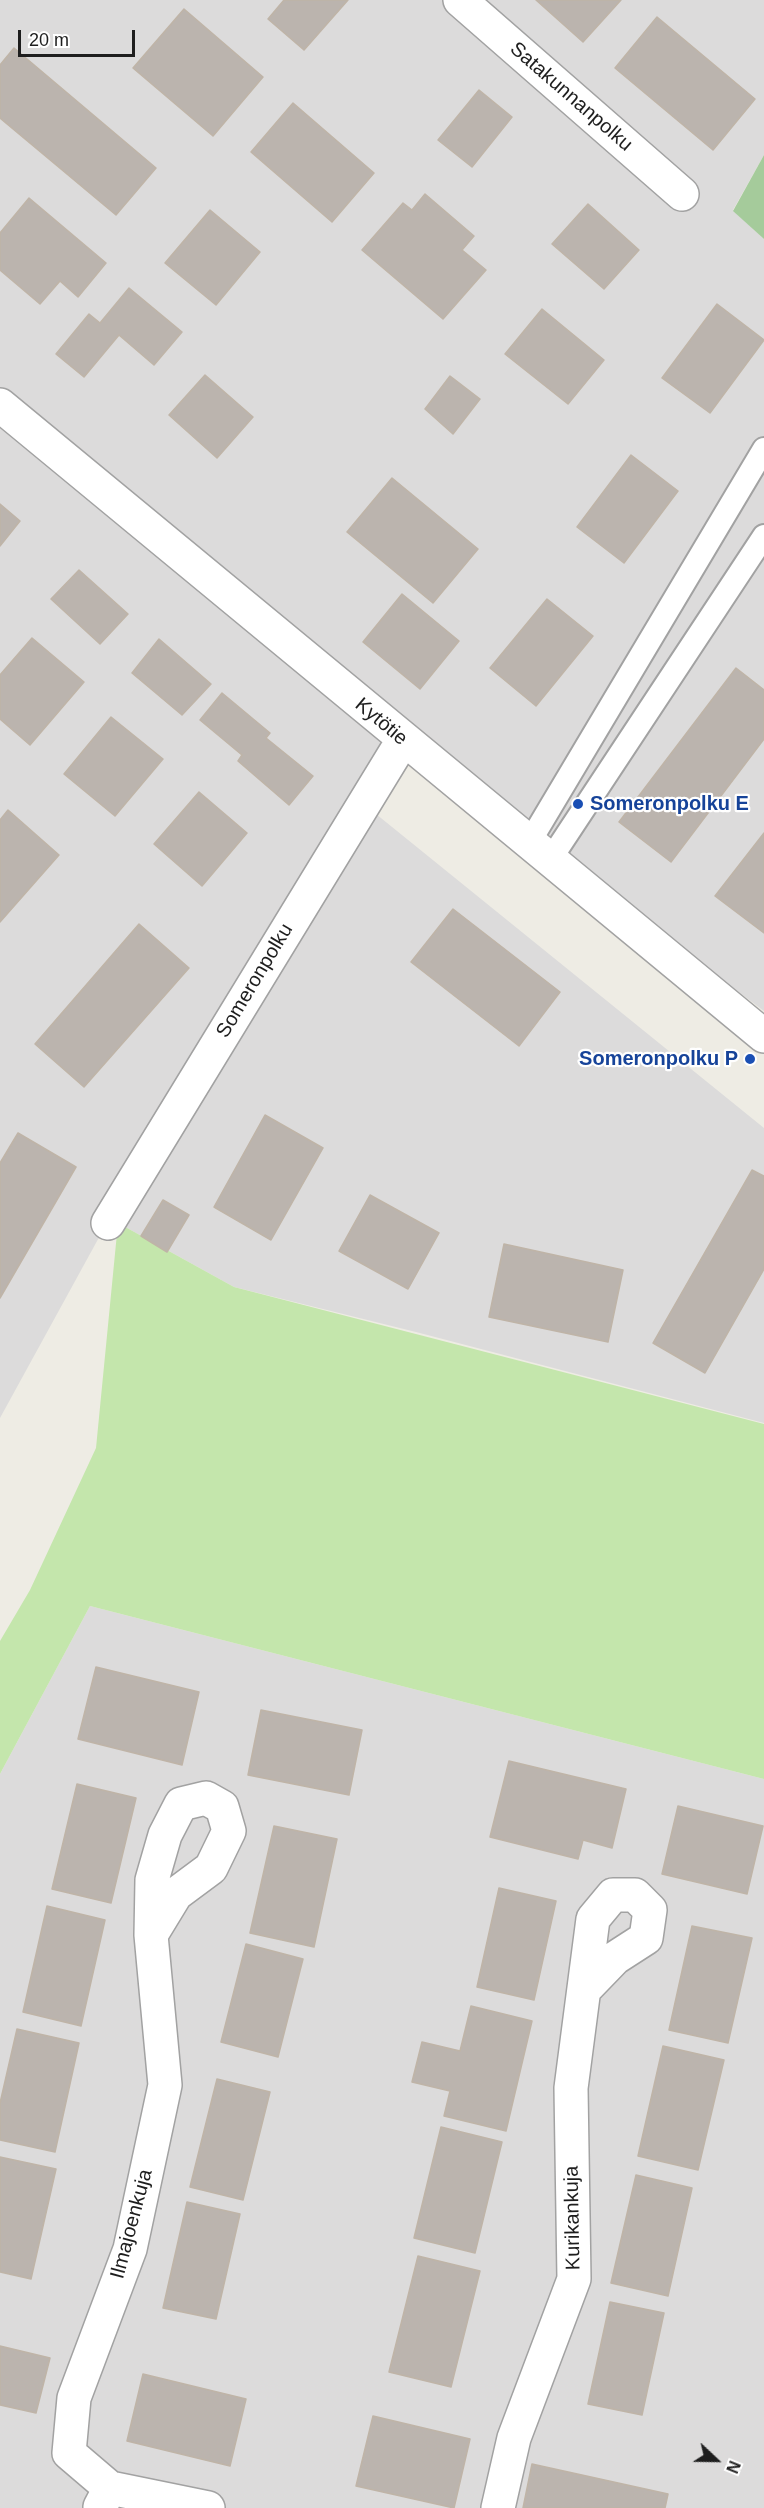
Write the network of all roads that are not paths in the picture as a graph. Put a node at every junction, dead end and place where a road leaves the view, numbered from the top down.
1 (460, 0) edge
2 (682, 194) dead end
3 (0, 405) edge
4 (764, 449) edge
5 (764, 536) edge
6 (403, 740) junction
7 (539, 852) junction
8 (764, 1036) edge
9 (108, 1223) dead end
10 (151, 1935) dead end
11 (585, 1989) dead end
12 (105, 2498) edge
13 (208, 2508) edge
14 (498, 2508) edge

1 - 2 street, Satakunnanpolku
3 - 6 street, Kytötie
4 - 7 lane
5 - 7 lane
6 - 7 street, Kytötie
6 - 9 street, Someronpolku
7 - 8 street, Kytötie
10 - 12 street, Ilmajoenkuja
11 - 14 street, Kurikankuja
12 - 13 street

